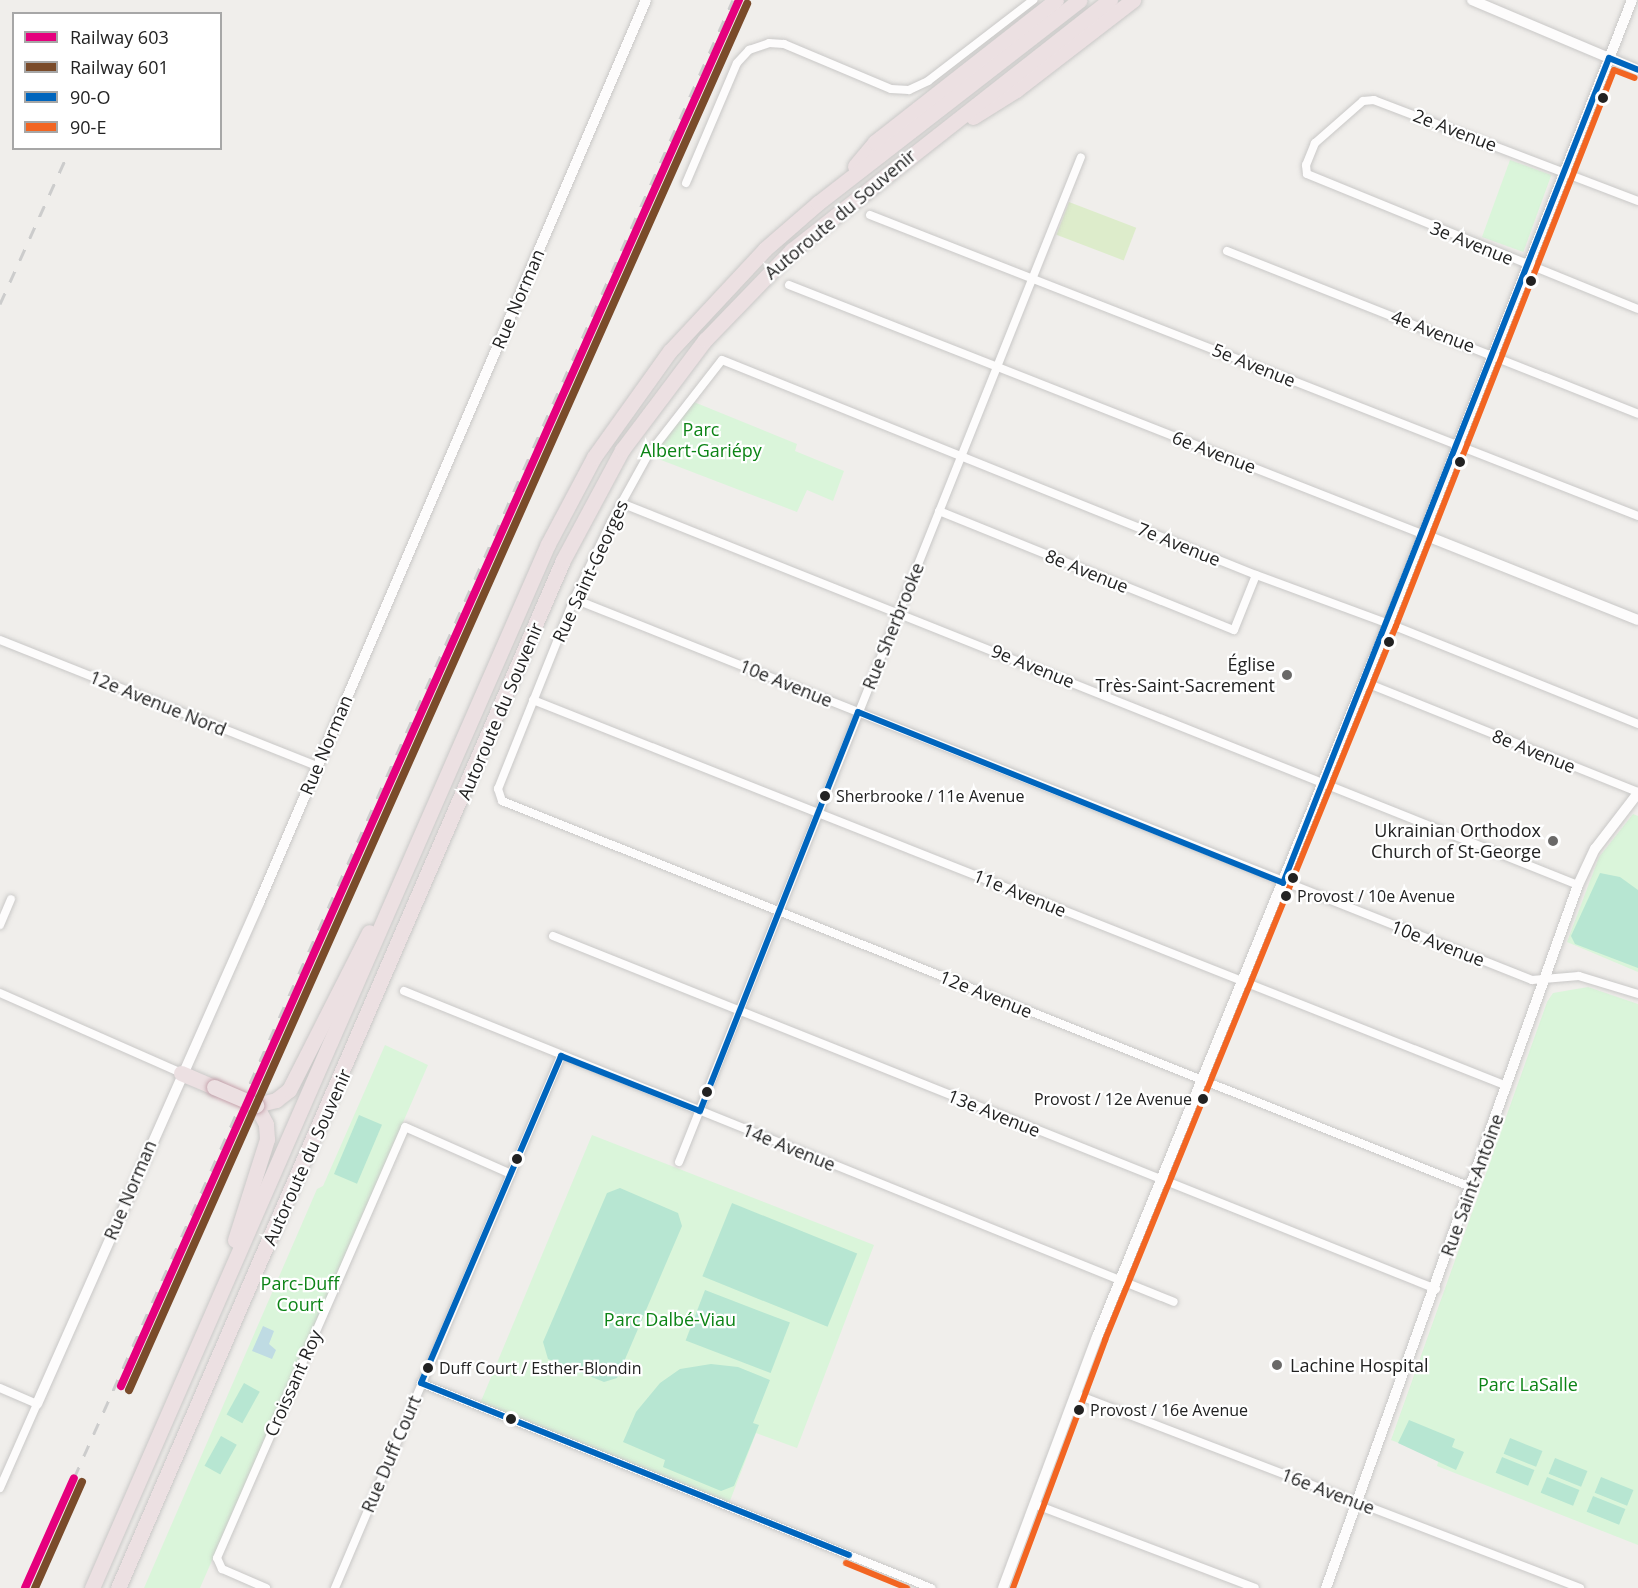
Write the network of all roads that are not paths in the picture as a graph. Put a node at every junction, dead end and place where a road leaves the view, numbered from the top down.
1 (646, 0) edge
2 (1033, 0) edge
3 (1056, 0) edge
4 (1080, 0) edge
5 (1110, 0) edge
6 (1133, 0) edge
7 (1472, 0) edge
8 (1632, 0) edge
9 (1609, 58) junction
10 (1638, 70) edge
11 (1081, 157) dead end
12 (899, 164) junction
13 (1564, 172) junction
14 (1308, 174) joint
15 (686, 183) dead end
16 (838, 187) junction
17 (1638, 201) edge
18 (870, 214) dead end
19 (1227, 251) dead end
20 (1528, 265) junction
21 (1033, 277) junction
22 (789, 285) dead end
23 (1638, 309) edge
24 (1493, 355) junction
25 (722, 360) joint
26 (997, 367) junction
27 (1638, 414) edge
28 (1457, 444) junction
29 (962, 455) junction
30 (621, 503) junction
31 (939, 511) junction
32 (1638, 516) edge
33 (1422, 534) junction
34 (1256, 575) junction
35 (574, 599) junction
36 (898, 613) junction
37 (1638, 620) edge
38 (1388, 623) junction
39 (0, 640) edge
40 (1364, 682) junction
41 (533, 700) junction
42 (858, 712) junction
43 (1638, 724) edge
44 (317, 766) junction
45 (1324, 782) junction
46 (1638, 793) edge
47 (502, 801) joint
48 (819, 812) junction
49 (420, 837) junction
50 (1283, 883) junction
51 (1578, 885) junction
52 (11, 899) dead end
53 (780, 912) junction
54 (0, 925) edge
55 (553, 936) dead end
56 (1544, 980) junction
57 (1243, 981) junction
58 (404, 991) dead end
59 (0, 993) edge
60 (1638, 994) edge
61 (740, 1012) junction
62 (561, 1056) junction
63 (181, 1073) junction
64 (1202, 1080) junction
65 (1507, 1086) junction
66 (258, 1106) junction
67 (700, 1112) junction
68 (679, 1162) dead end
69 (511, 1174) junction
70 (1162, 1180) junction
71 (1471, 1186) junction
72 (1122, 1279) junction
73 (1436, 1288) junction
74 (1174, 1302) dead end
75 (215, 1305) junction
76 (422, 1383) junction
77 (0, 1388) edge
78 (1075, 1394) junction
79 (37, 1404) junction
80 (0, 1488) edge
81 (1359, 1502) junction
82 (1034, 1504) junction
83 (92, 1588) edge
84 (118, 1588) edge
85 (266, 1588) edge
86 (335, 1588) edge
87 (931, 1588) edge
88 (1003, 1588) edge
89 (1255, 1588) edge
90 (1326, 1588) edge
91 (1580, 1588) edge

1 - 44 street, Rue Norman
2 - 15 street
3 - 16 highway
4 - 16 highway, Autoroute du Souvenir
5 - 12 highway, Autoroute du Souvenir
6 - 12 highway
7 - 9 street
8 - 9 street
9 - 10 street
9 - 13 street
11 - 21 street, Rue Sherbrooke
12 - 84 highway, Autoroute du Souvenir
13 - 14 street, 2e Avenue
13 - 17 street, 2e Avenue
13 - 20 street
14 - 20 street, 3e Avenue
16 - 49 highway, Autoroute du Souvenir
18 - 21 street, 5e Avenue
19 - 24 street, 4e Avenue
20 - 23 street, 3e Avenue
20 - 24 street
21 - 26 street, Rue Sherbrooke
21 - 28 street, 5e Avenue
22 - 26 street, 6e Avenue
24 - 27 street, 4e Avenue
24 - 28 street
25 - 29 street, 7e Avenue
25 - 30 street, Rue Saint-Georges
26 - 29 street, Rue Sherbrooke
26 - 33 street, 6e Avenue
28 - 32 street, 5e Avenue
28 - 33 street
29 - 31 street, Rue Sherbrooke
29 - 34 street, 7e Avenue
30 - 35 street, Rue Saint-Georges
30 - 36 street, 9e Avenue
31 - 34 street, 8e Avenue
31 - 36 street, Rue Sherbrooke
33 - 37 street, 6e Avenue
33 - 38 street
34 - 38 street, 7e Avenue
35 - 41 street, Rue Saint-Georges
35 - 42 street, 10e Avenue
36 - 42 street, Rue Sherbrooke
36 - 45 street, 9e Avenue
38 - 40 street
38 - 43 street, 7e Avenue
39 - 44 street, 12e Avenue Nord
40 - 45 street
40 - 46 street, 8e Avenue
41 - 47 street, Rue Saint-Georges
41 - 48 street, 11e Avenue
42 - 48 street, Rue Sherbrooke
42 - 50 street, 10e Avenue
44 - 63 street, Rue Norman
45 - 50 street
45 - 51 street, 9e Avenue
46 - 51 street, Rue Saint-Antoine
47 - 53 street, 12e Avenue
48 - 53 street, Rue Sherbrooke
48 - 57 street, 11e Avenue
49 - 66 highway
49 - 75 highway, Autoroute du Souvenir
50 - 56 street, 10e Avenue
50 - 57 street
51 - 56 street, Rue Saint-Antoine
52 - 54 street
53 - 61 street, Rue Sherbrooke
53 - 64 street, 12e Avenue
55 - 61 street, 13e Avenue
56 - 60 street, 10e Avenue
56 - 65 street, Rue Saint-Antoine
57 - 64 street
57 - 65 street, 11e Avenue
58 - 62 street, 14e Avenue
59 - 63 street
61 - 67 street, Rue Sherbrooke
61 - 70 street, 13e Avenue
62 - 67 street, 14e Avenue
62 - 69 street, Rue Duff Court
63 - 66 highway, bridge
63 - 79 street, Rue Norman
64 - 70 street
64 - 71 street, 12e Avenue
65 - 71 street, Rue Saint-Antoine
66 - 75 highway
67 - 68 street, Rue Sherbrooke
67 - 72 street, 14e Avenue
69 - 76 street, Rue Duff Court
69 - 85 street, Croissant Roy
70 - 72 street
70 - 73 street, 13e Avenue
71 - 73 street, Rue Saint-Antoine
72 - 74 street, 14e Avenue
72 - 78 street
73 - 81 street, Rue Saint-Antoine
75 - 83 highway, Autoroute du Souvenir
76 - 86 street, Rue Duff Court
76 - 87 street
77 - 79 street
78 - 81 street, 16e Avenue
78 - 82 street
79 - 80 street, Rue Norman
81 - 90 street, Rue Saint-Antoine
81 - 91 street, 16e Avenue
82 - 88 street
82 - 89 street

